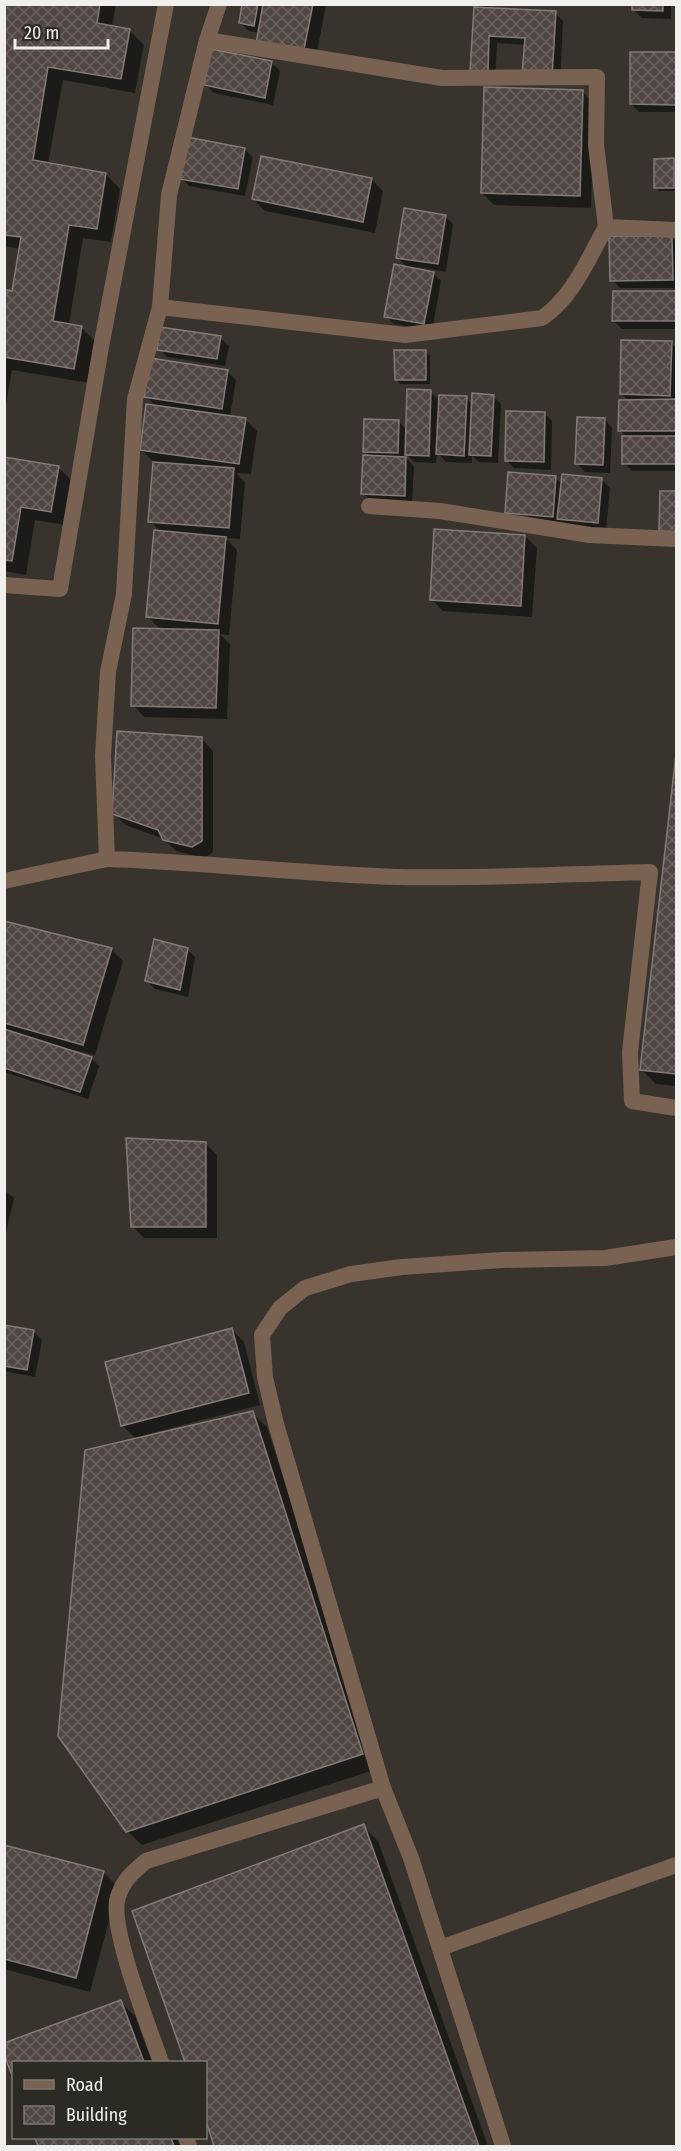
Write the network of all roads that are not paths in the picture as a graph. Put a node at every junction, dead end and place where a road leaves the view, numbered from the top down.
1 (166, 4) edge
2 (219, 4) edge
3 (207, 40) junction
4 (606, 227) junction
5 (676, 230) edge
6 (160, 307) junction
7 (369, 506) dead end
8 (676, 539) edge
9 (4, 585) edge
10 (107, 859) junction
11 (4, 880) edge
12 (676, 1108) edge
13 (676, 1247) edge
14 (383, 1788) junction
15 (676, 1865) edge
16 (440, 1947) junction
17 (161, 2061) edge
18 (503, 2146) edge

1 - 9 street
2 - 3 street
3 - 4 street
3 - 6 street
4 - 5 street
4 - 6 street
6 - 10 street
7 - 8 street
10 - 11 street
10 - 12 street
13 - 14 street
14 - 16 street
14 - 17 street
15 - 16 street
16 - 18 street

